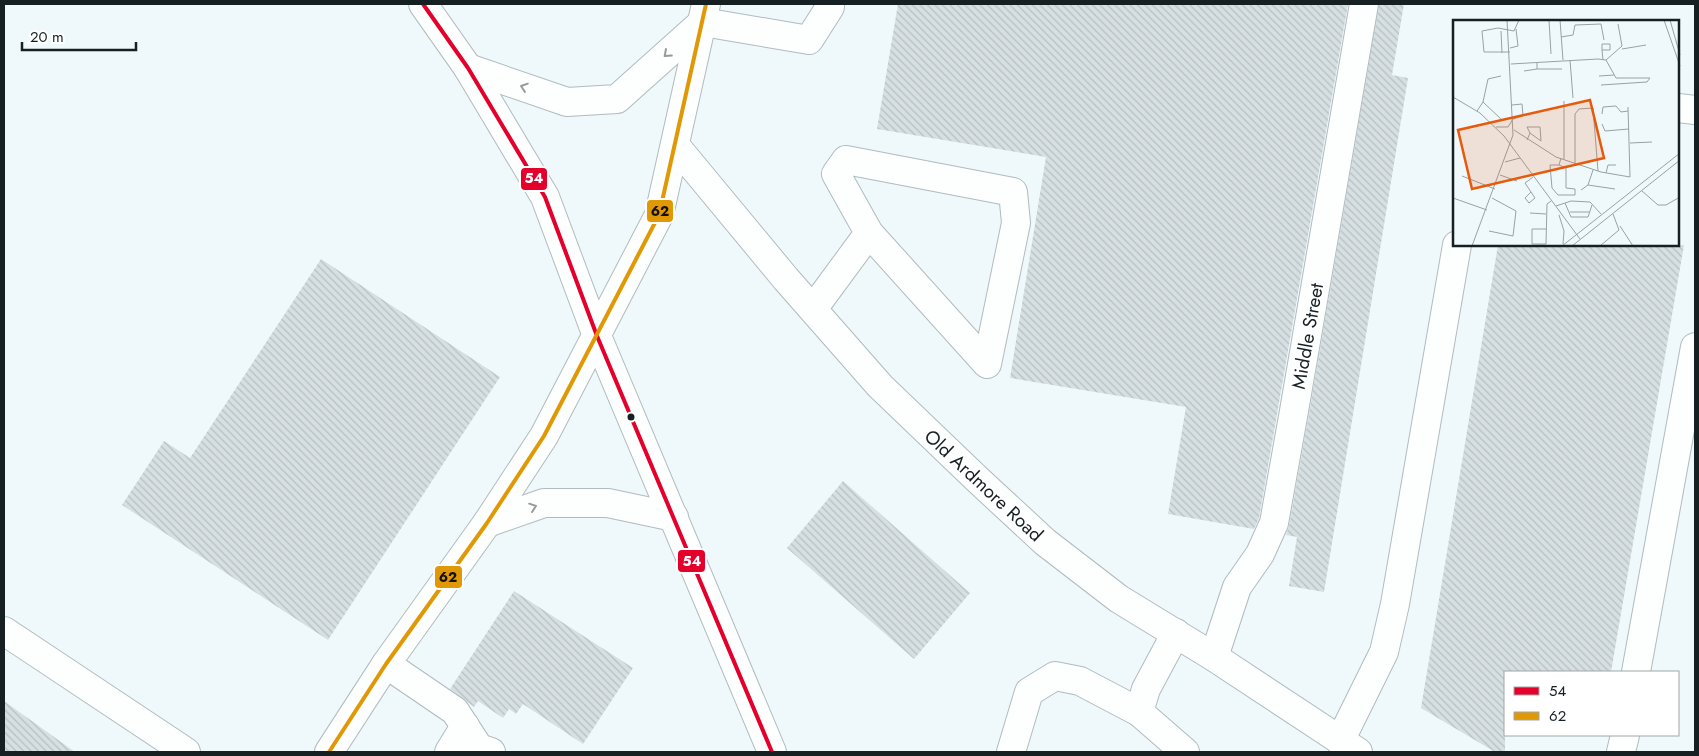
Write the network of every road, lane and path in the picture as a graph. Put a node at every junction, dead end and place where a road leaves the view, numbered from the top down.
1 (423, 4) edge
2 (830, 4) edge
3 (1364, 4) edge
4 (705, 13) edge
5 (468, 68) junction
6 (1679, 108) edge
7 (1695, 110) edge
8 (675, 145) junction
9 (869, 233) junction
10 (1457, 246) edge
11 (813, 309) junction
12 (598, 336) junction
13 (1695, 347) edge
14 (674, 517) junction
15 (486, 523) junction
16 (4, 631) edge
17 (1176, 634) junction
18 (1214, 657) junction
19 (386, 664) junction
20 (1636, 671) edge
21 (1140, 712) junction
22 (465, 726) junction
23 (1625, 736) edge
24 (1349, 746) edge
25 (186, 752) edge
26 (329, 752) edge
27 (449, 752) edge
28 (491, 752) edge
29 (772, 752) edge
30 (1011, 752) edge
31 (1185, 752) edge
32 (1622, 752) edge

1 - 5 street
2 - 4 street
3 - 18 street, Middle Street
4 -> 5 street
4 - 8 street
5 - 12 street
6 - 7 street
8 - 11 street, Old Ardmore Road
8 - 12 street
9 - 9 street
9 - 11 street
10 - 24 street
11 - 17 street, Old Ardmore Road
12 - 14 street
12 - 15 street
13 - 20 street
15 -> 14 street
14 - 29 street
15 - 19 street
16 - 25 street
17 - 18 street, Old Ardmore Road
17 - 21 street
18 - 24 street, Old Ardmore Road
19 - 22 street
19 - 26 street
21 - 30 street
21 - 31 street
22 - 27 street
22 - 28 street
23 - 32 street

